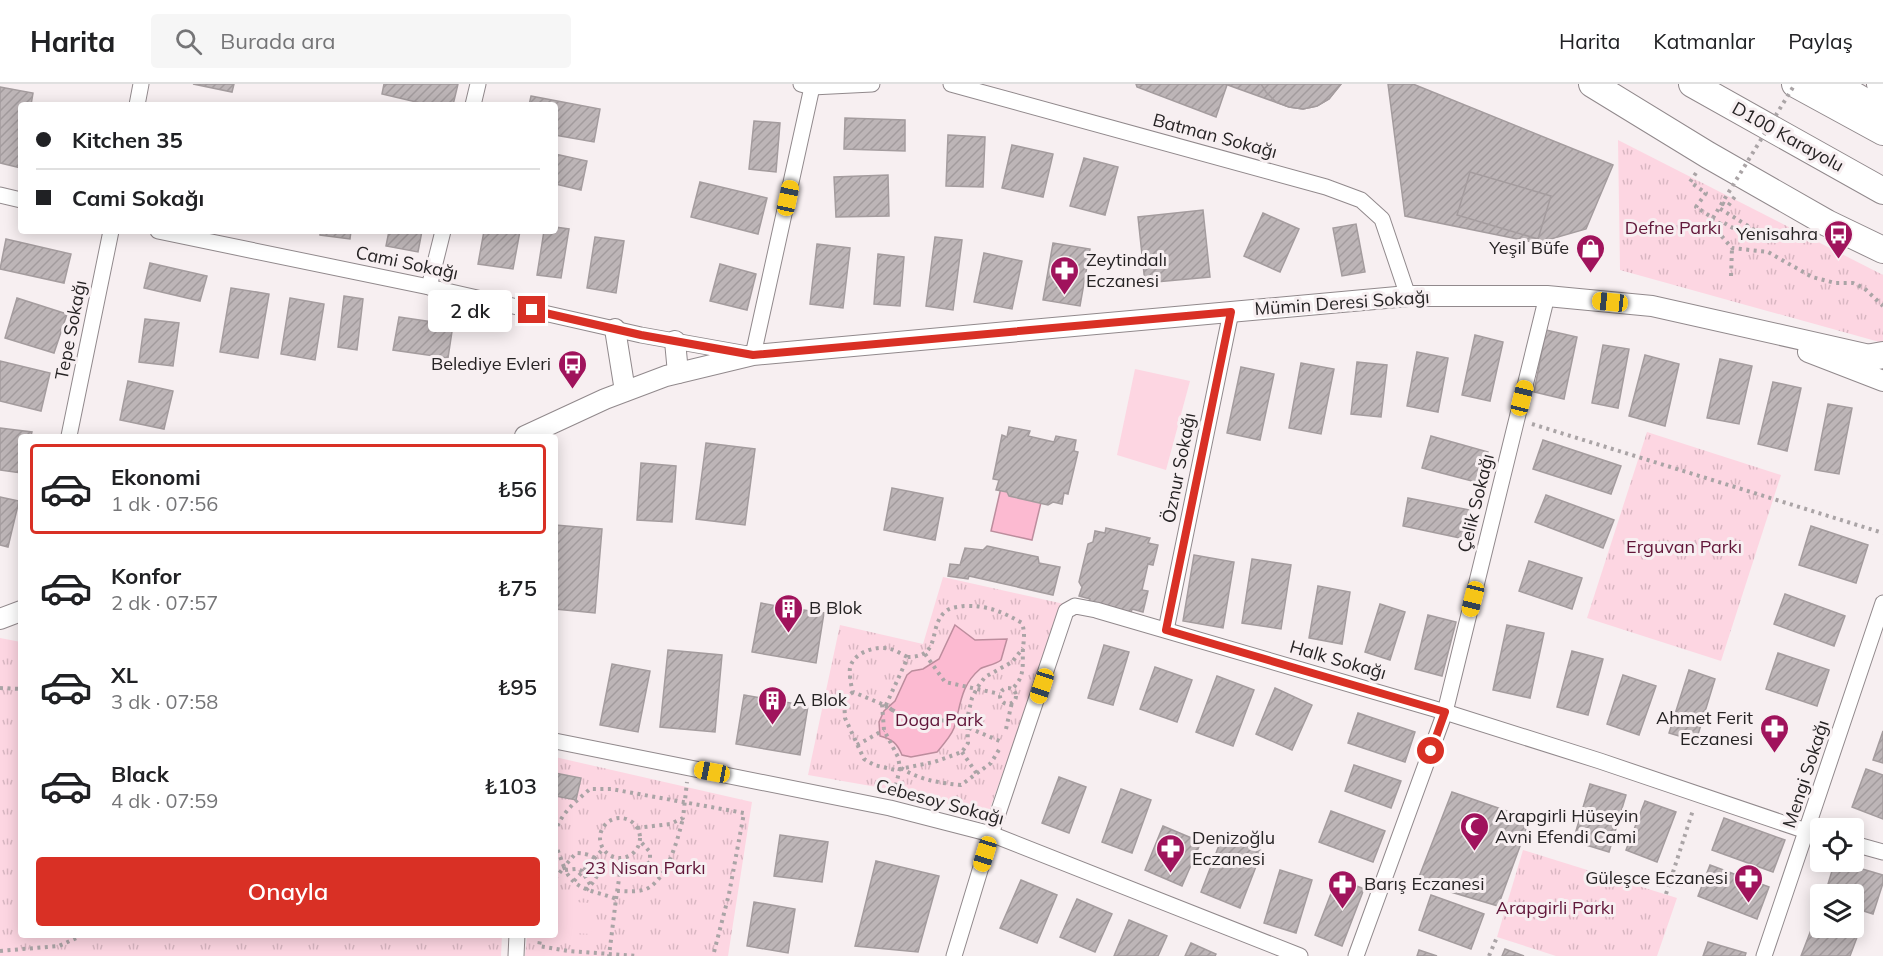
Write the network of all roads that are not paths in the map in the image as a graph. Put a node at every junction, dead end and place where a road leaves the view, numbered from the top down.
1 (141, 84) edge
2 (478, 84) edge
3 (870, 84) edge
4 (951, 84) edge
5 (1592, 84) edge
6 (1692, 84) edge
7 (1795, 84) edge
8 (1835, 84) edge
9 (807, 85) edge
10 (138, 102) edge
11 (474, 102) edge
12 (1883, 112) edge
13 (1883, 132) edge
14 (1883, 191) edge
15 (0, 195) edge
16 (18, 199) edge
17 (1827, 223) junction
18 (110, 234) edge
19 (173, 234) edge
20 (442, 234) edge
21 (1883, 250) edge
22 (1883, 260) edge
23 (429, 287) junction
24 (1408, 296) junction
25 (1547, 296) junction
26 (1231, 312) junction
27 (1738, 325) junction
28 (615, 329) junction
29 (675, 341) junction
30 (753, 355) junction
31 (1879, 356) edge
32 (678, 373) junction
33 (1883, 381) edge
34 (625, 391) junction
35 (69, 434) edge
36 (529, 434) edge
37 (1883, 603) edge
38 (18, 612) edge
39 (0, 618) edge
40 (1166, 630) junction
41 (1445, 712) junction
42 (558, 742) edge
43 (1819, 818) edge
44 (1810, 833) edge
45 (992, 834) junction
46 (1810, 844) edge
47 (1864, 847) edge
48 (1883, 852) edge
49 (517, 938) edge
50 (516, 956) edge
51 (954, 956) edge
52 (1299, 956) edge
53 (1356, 956) edge
54 (1764, 956) edge

1 - 10 street
2 - 11 street
3 - 9 street
4 - 24 street, Batman Sokağı
5 - 17 highway
6 - 14 highway, D100 Karayolu
7 - 13 highway
8 - 12 highway
9 - 30 street
15 - 16 street
17 - 21 highway
17 - 22 highway
18 - 35 street, Tepe Sokağı
19 - 23 street, Cami Sokağı
20 - 23 street
23 - 28 street, Cami Sokağı
24 - 25 street, Mümin Deresi Sokağı
24 - 26 street, Mümin Deresi Sokağı
25 - 27 street, Mümin Deresi Sokağı
25 - 41 street, Çelik Sokağı
26 - 30 street, Mümin Deresi Sokağı
26 - 40 street, Öznur Sokağı
27 - 31 street, Mümin Deresi Sokağı
27 - 33 street
28 - 29 street, Cami Sokağı
28 - 34 street
29 - 30 street, Cami Sokağı
29 - 32 street
30 - 32 street, Mümin Deresi Sokağı
32 - 34 street, Mümin Deresi Sokağı
34 - 36 street, Mümin Deresi Sokağı
37 - 43 street, Mengi Sokağı
38 - 39 street
40 - 41 street, Halk Sokağı
40 - 45 street, Halk Sokağı
41 - 44 street, Halk Sokağı
41 - 53 street, Çelik Sokağı
42 - 45 street, Cebesoy Sokağı
45 - 51 street
45 - 52 street, Cebesoy Sokağı
46 - 54 street, Mengi Sokağı
47 - 48 street
49 - 50 street

